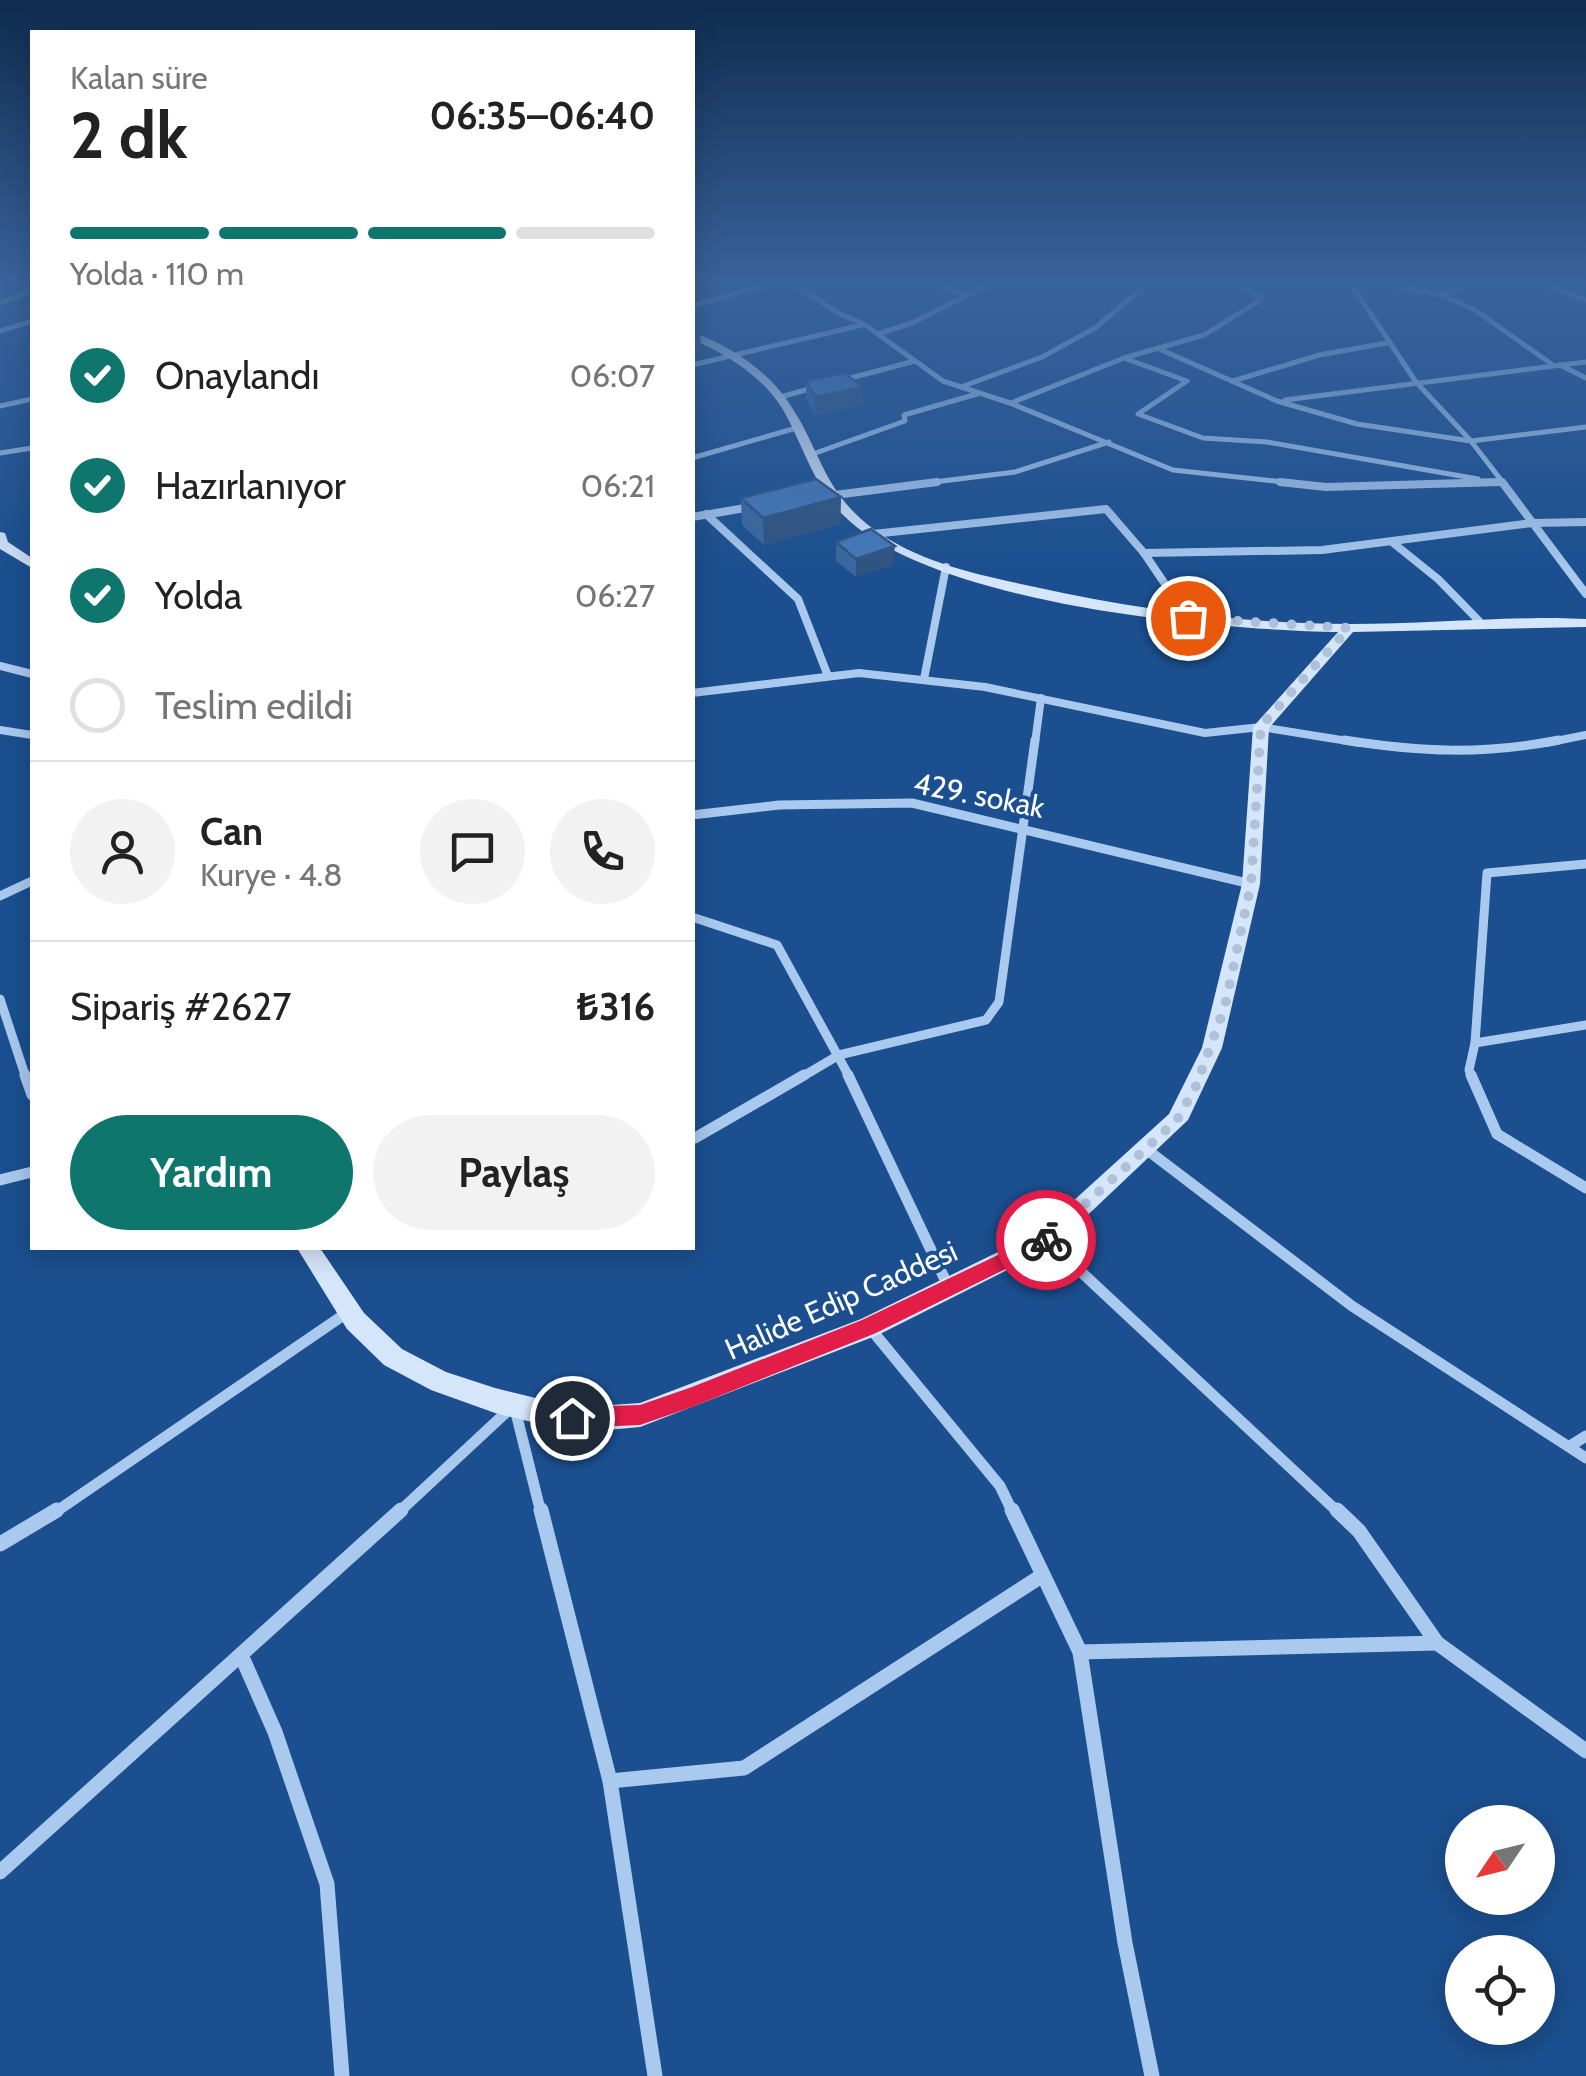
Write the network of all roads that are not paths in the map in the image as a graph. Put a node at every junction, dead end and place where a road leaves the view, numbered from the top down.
1 (761, 381) edge
2 (842, 381) edge
3 (943, 381) edge
4 (979, 381) edge
5 (1066, 381) edge
6 (1185, 381) edge
7 (1236, 381) edge
8 (1425, 381) edge
9 (838, 382) edge
10 (1232, 382) joint
11 (1416, 382) junction
12 (818, 386) edge
13 (960, 388) junction
14 (977, 394) junction
15 (780, 397) junction
16 (30, 399) edge
17 (1277, 402) junction
18 (1010, 403) junction
19 (0, 406) edge
20 (1586, 427) edge
21 (796, 428) junction
22 (1471, 441) junction
23 (1108, 442) junction
24 (30, 448) edge
25 (0, 453) edge
26 (810, 455) junction
27 (695, 457) edge
28 (1500, 482) junction
29 (834, 495) junction
30 (815, 498) edge
31 (760, 506) edge
32 (706, 514) junction
33 (695, 516) edge
34 (1586, 522) edge
35 (1532, 524) junction
36 (873, 534) junction
37 (1, 542) edge
38 (1392, 542) junction
39 (1144, 553) junction
40 (30, 563) edge
41 (946, 567) junction
42 (1586, 594) edge
43 (1188, 618) junction
44 (1480, 622) junction
45 (1586, 623) edge
46 (1349, 628) junction
47 (0, 666) edge
48 (30, 674) edge
49 (828, 676) junction
50 (924, 679) junction
51 (695, 693) edge
52 (1041, 698) junction
53 (1261, 726) junction
54 (0, 730) edge
55 (30, 734) edge
56 (1586, 735) edge
57 (695, 815) edge
58 (1021, 827) junction
59 (1586, 864) edge
60 (30, 881) edge
61 (1251, 884) junction
62 (1, 895) edge
63 (695, 919) edge
64 (0, 999) edge
65 (1586, 1026) edge
66 (1475, 1043) junction
67 (839, 1055) junction
68 (30, 1089) edge
69 (696, 1138) dead end
70 (1146, 1149) junction
71 (30, 1172) edge
72 (0, 1180) edge
73 (1586, 1188) edge
74 (1047, 1239) junction
75 (309, 1250) edge
76 (949, 1288) junction
77 (348, 1312) junction
78 (869, 1327) junction
79 (514, 1405) junction
80 (1586, 1436) edge
81 (1570, 1446) junction
82 (1586, 1458) edge
83 (0, 1544) edge
84 (1043, 1576) junction
85 (1437, 1643) junction
86 (1080, 1652) junction
87 (242, 1656) junction
88 (1586, 1750) edge
89 (610, 1781) junction
90 (0, 1872) edge
91 (342, 2076) edge
92 (655, 2076) edge
93 (1152, 2076) edge

1 - 15 street
2 - 9 street
3 - 13 street
4 - 13 street
5 - 18 street
6 - 28 street
7 - 10 street
8 - 11 street
10 - 17 street
11 - 17 street
11 - 22 street
12 - 15 street
13 - 14 street
14 - 18 street
14 - 26 street
15 - 21 street
16 - 19 street
17 - 22 street
18 - 23 street
20 - 22 street
21 - 26 street
21 - 27 street
22 - 28 street
23 - 28 street
23 - 29 street
24 - 25 street
26 - 29 street
28 - 35 street
29 - 30 street
29 - 36 street
31 - 32 street
32 - 33 street
32 - 49 street
34 - 35 street
35 - 38 street
35 - 42 street
36 - 39 street
36 - 41 street
37 - 40 street
38 - 39 street
38 - 44 street
39 - 43 street
41 - 43 street
41 - 50 street
43 - 46 street
44 - 45 street
44 - 46 street
46 - 53 street
47 - 48 street
49 - 50 street
49 - 51 street
50 - 52 street
52 - 53 street
52 - 58 street
53 - 56 street
53 - 61 street, Halide Edip Caddesi
54 - 55 street
57 - 58 street, 429. sokak
58 - 61 street, 429. sokak
58 - 67 street
59 - 66 street
60 - 62 street
61 - 70 street, Halide Edip Caddesi
63 - 67 street
64 - 68 street
65 - 66 street
66 - 73 street
67 - 69 street
67 - 76 street
70 - 74 street, Halide Edip Caddesi
70 - 81 street
71 - 72 street
74 - 76 street, Halide Edip Caddesi
74 - 85 street
75 - 77 street, Halide Edip Caddesi
76 - 78 street, Halide Edip Caddesi
77 - 79 street, Halide Edip Caddesi
77 - 83 street
78 - 79 street, Halide Edip Caddesi
78 - 84 street
79 - 87 street
79 - 89 street
80 - 81 street
81 - 82 street
84 - 86 street
84 - 89 street
85 - 86 street
85 - 88 street
86 - 93 street
87 - 90 street
87 - 91 street
89 - 92 street

